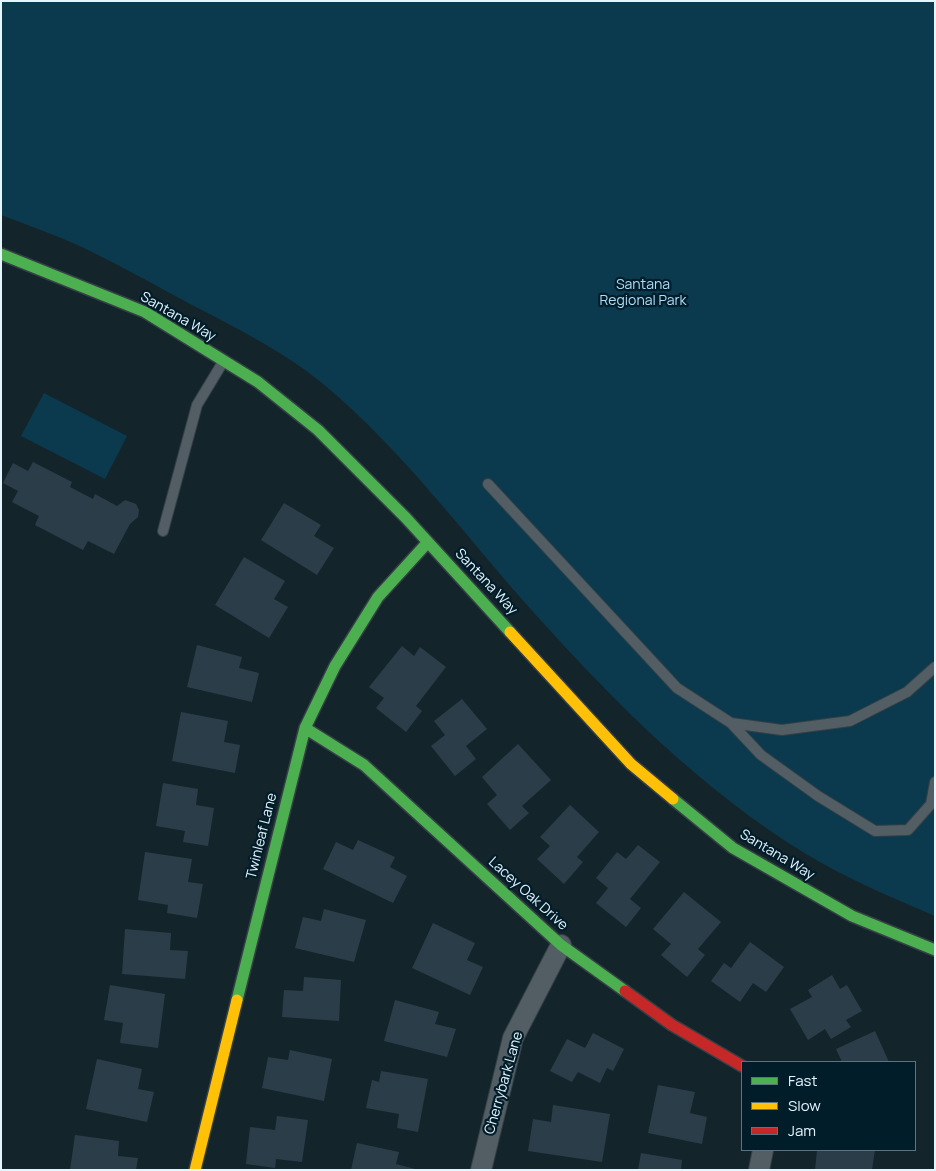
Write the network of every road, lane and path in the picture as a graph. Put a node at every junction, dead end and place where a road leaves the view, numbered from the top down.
1 (1, 254) edge
2 (224, 361) junction
3 (488, 484) dead end
4 (163, 531) dead end
5 (428, 542) junction
6 (935, 667) edge
7 (731, 724) junction
8 (305, 728) junction
9 (935, 782) edge
10 (561, 945) junction
11 (935, 950) edge
12 (741, 1065) edge
13 (764, 1151) edge
14 (195, 1170) edge
15 (481, 1170) edge
16 (759, 1170) edge

1 - 2 street, Santana Way
2 - 4 lane
2 - 5 street, Santana Way
3 - 7 lane
5 - 8 street, Twinleaf Lane
5 - 11 street, Santana Way
6 - 7 lane
7 - 9 lane
8 - 10 street, Lacey Oak Drive
8 - 14 street, Twinleaf Lane
10 - 12 street, Lacey Oak Drive
10 - 15 street, Cherrybark Lane
13 - 16 street

